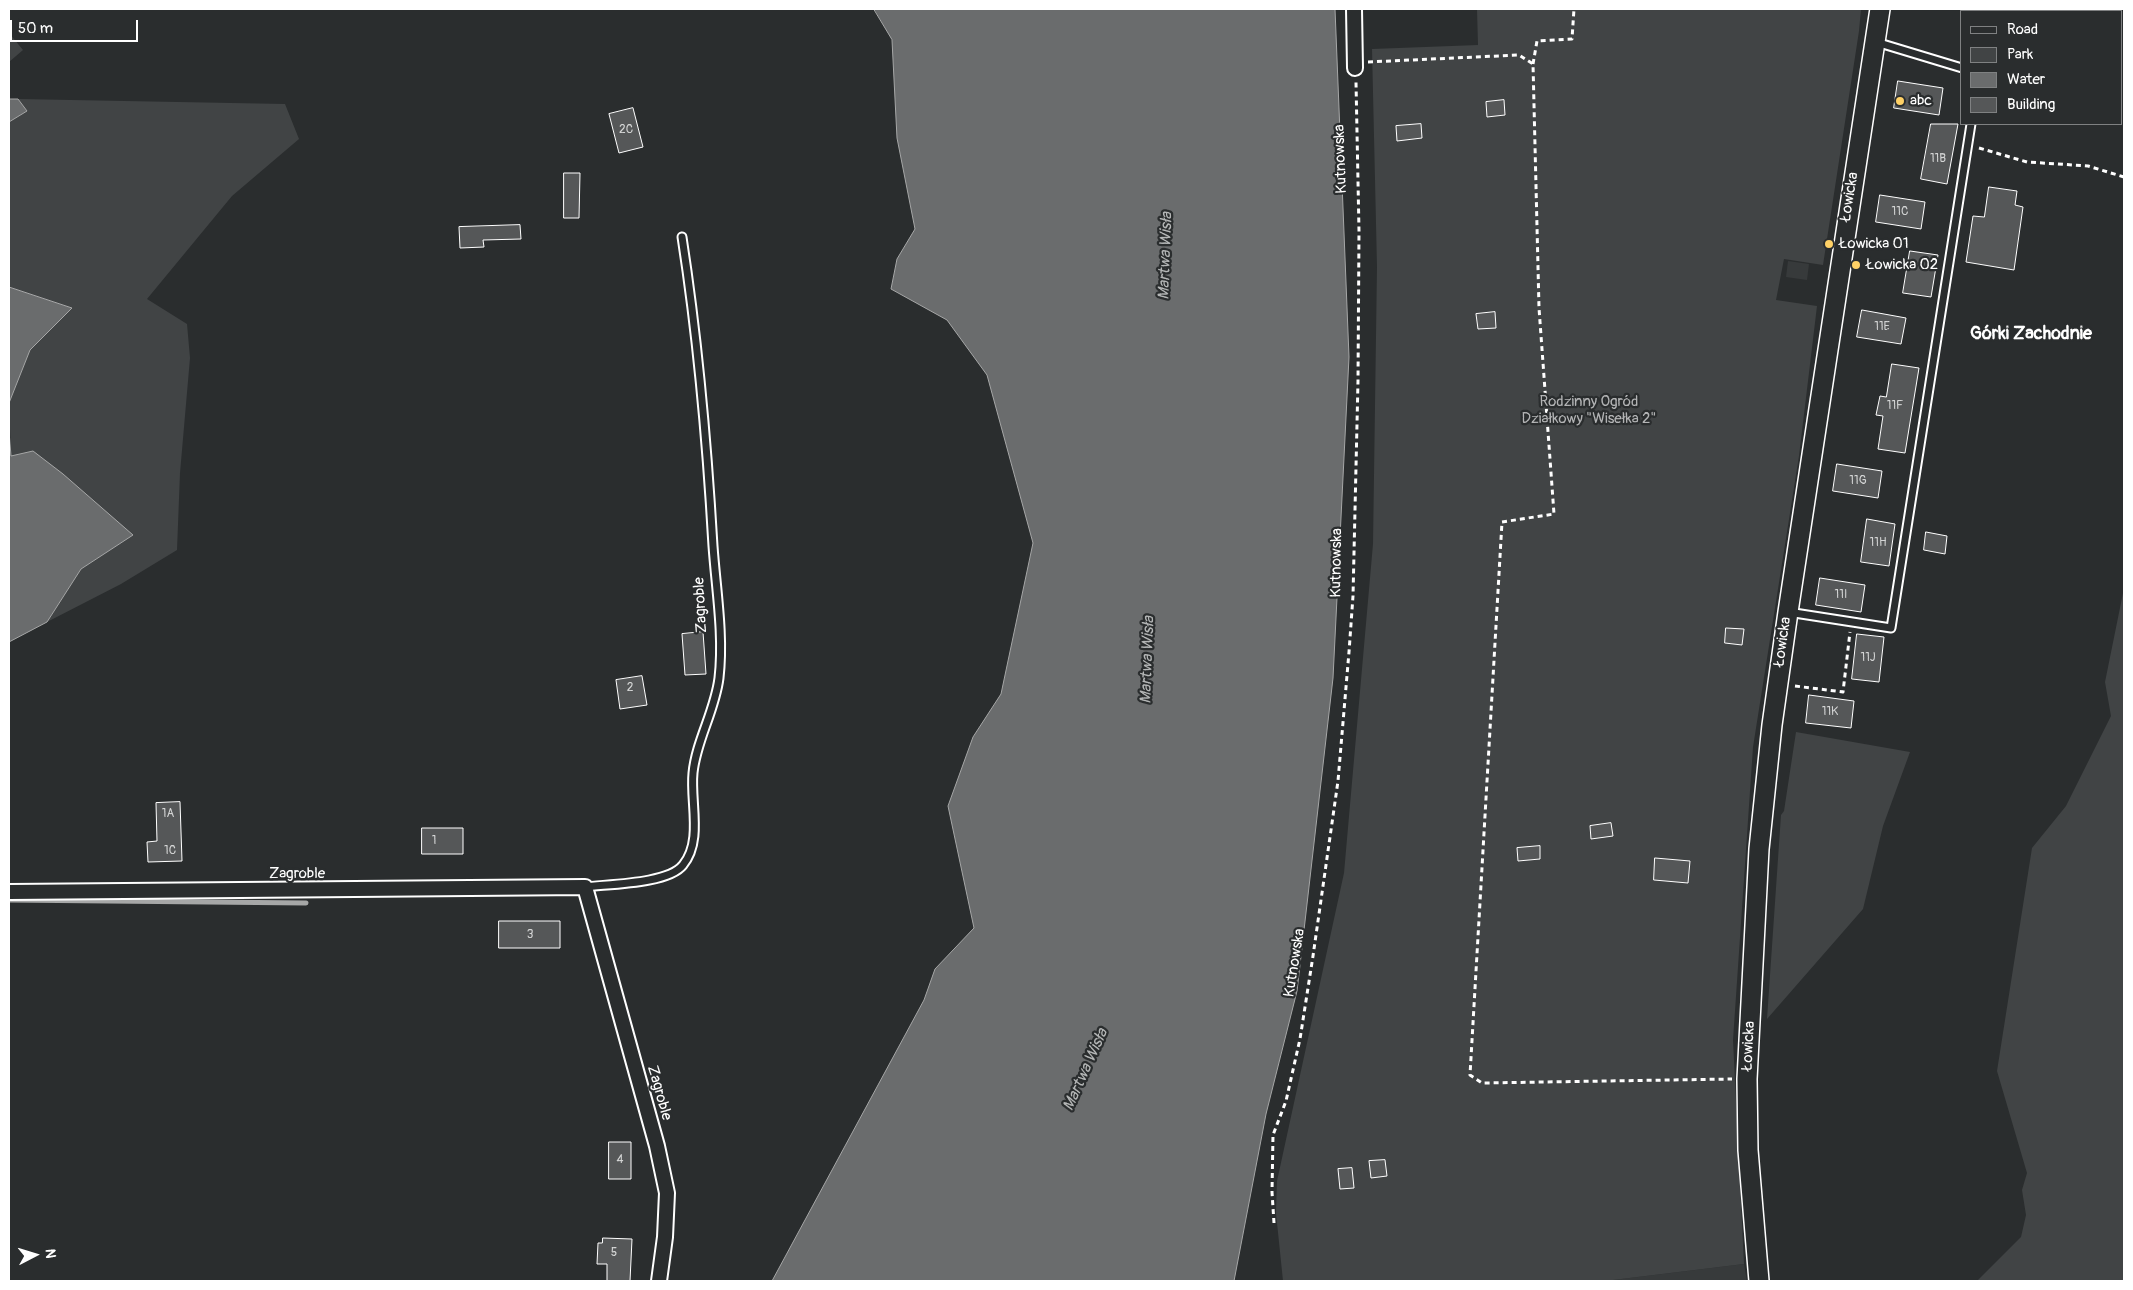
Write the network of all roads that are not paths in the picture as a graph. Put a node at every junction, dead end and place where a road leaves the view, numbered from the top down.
1 (1354, 9) edge
2 (1880, 9) edge
3 (1876, 42) junction
4 (1960, 67) edge
5 (1355, 68) road end
6 (1971, 125) edge
7 (682, 237) dead end
8 (1788, 612) junction
9 (585, 887) junction
10 (9, 892) edge
11 (659, 1281) edge
12 (1759, 1281) edge

1 - 5 street
2 - 3 street, Łowicka
3 - 4 lane
3 - 8 street, Łowicka
6 - 8 lane
7 - 9 lane, Zagroble
8 - 12 street, Łowicka
9 - 10 street, Zagroble
9 - 11 street, Zagroble

